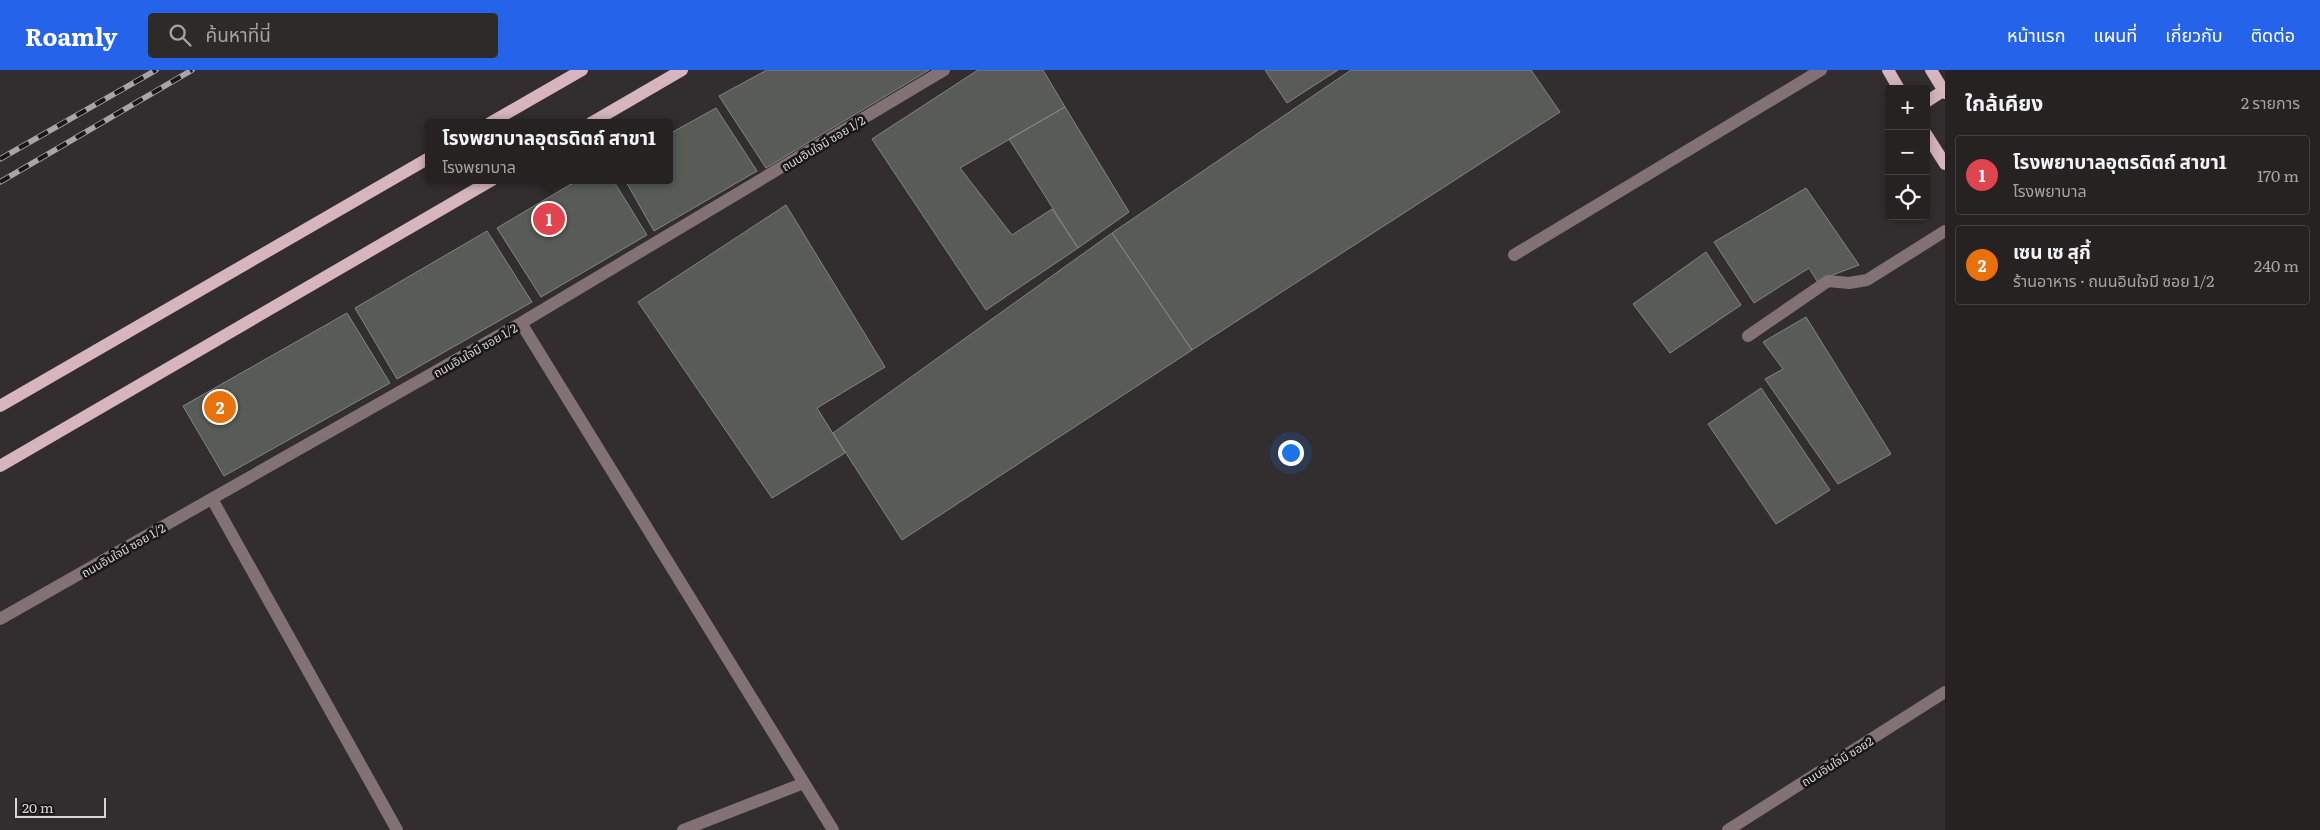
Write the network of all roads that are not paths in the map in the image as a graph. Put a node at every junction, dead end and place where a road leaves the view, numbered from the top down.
1 (582, 70) edge
2 (682, 70) edge
3 (944, 70) edge
4 (1821, 70) edge
5 (1888, 70) edge
6 (1931, 70) edge
7 (1897, 85) edge
8 (1944, 91) edge
9 (1930, 100) edge
10 (497, 119) edge
11 (598, 119) edge
12 (1930, 140) edge
13 (425, 160) edge
14 (1945, 164) edge
15 (485, 184) edge
16 (1945, 231) edge
17 (1514, 255) dead end
18 (521, 323) junction
19 (1748, 336) dead end
20 (0, 406) edge
21 (0, 466) edge
22 (212, 499) junction
23 (0, 620) edge
24 (1945, 692) edge
25 (804, 783) junction
26 (397, 830) edge
27 (684, 830) edge
28 (832, 830) edge
29 (1728, 830) edge

1 - 10 main road
2 - 11 main road
3 - 18 street, ถนนอินใจมี ซอย 1/2
4 - 17 street
5 - 7 main road
6 - 8 main road
8 - 9 main road
12 - 14 main road
13 - 20 main road
15 - 21 main road
16 - 19 street
18 - 22 street, ถนนอินใจมี ซอย 1/2
18 - 25 street
22 - 23 street, ถนนอินใจมี ซอย 1/2
22 - 26 street
24 - 29 street, ถนนอินใจมี ซอย2
25 - 27 street
25 - 28 street

